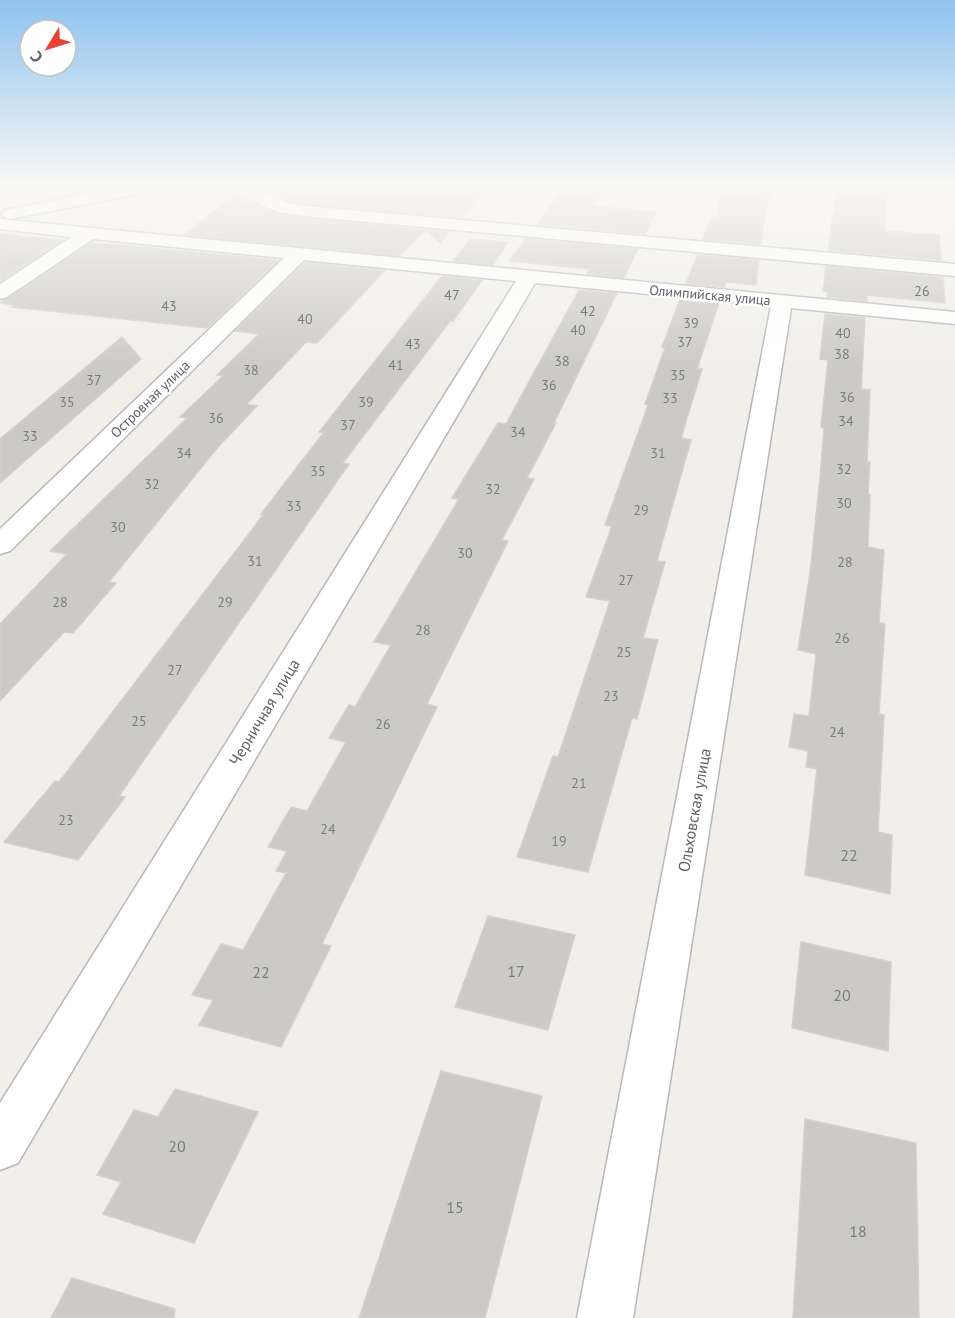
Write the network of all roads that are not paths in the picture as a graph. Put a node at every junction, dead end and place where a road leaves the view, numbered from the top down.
1 (67, 248) edge
2 (234, 248) edge
3 (707, 248) edge
4 (299, 254) junction
5 (955, 270) edge
6 (528, 277) junction
7 (0, 293) edge
8 (782, 301) junction
9 (955, 318) edge
10 (0, 545) edge
11 (0, 1147) edge
12 (605, 1318) edge

1 - 7 street
2 - 4 street, Олимпийская улица
3 - 5 street
4 - 6 street, Олимпийская улица
4 - 10 street, Островная улица
6 - 8 street, Олимпийская улица
6 - 11 street, Черничная улица
8 - 9 street, Олимпийская улица
8 - 12 street, Ольховская улица

